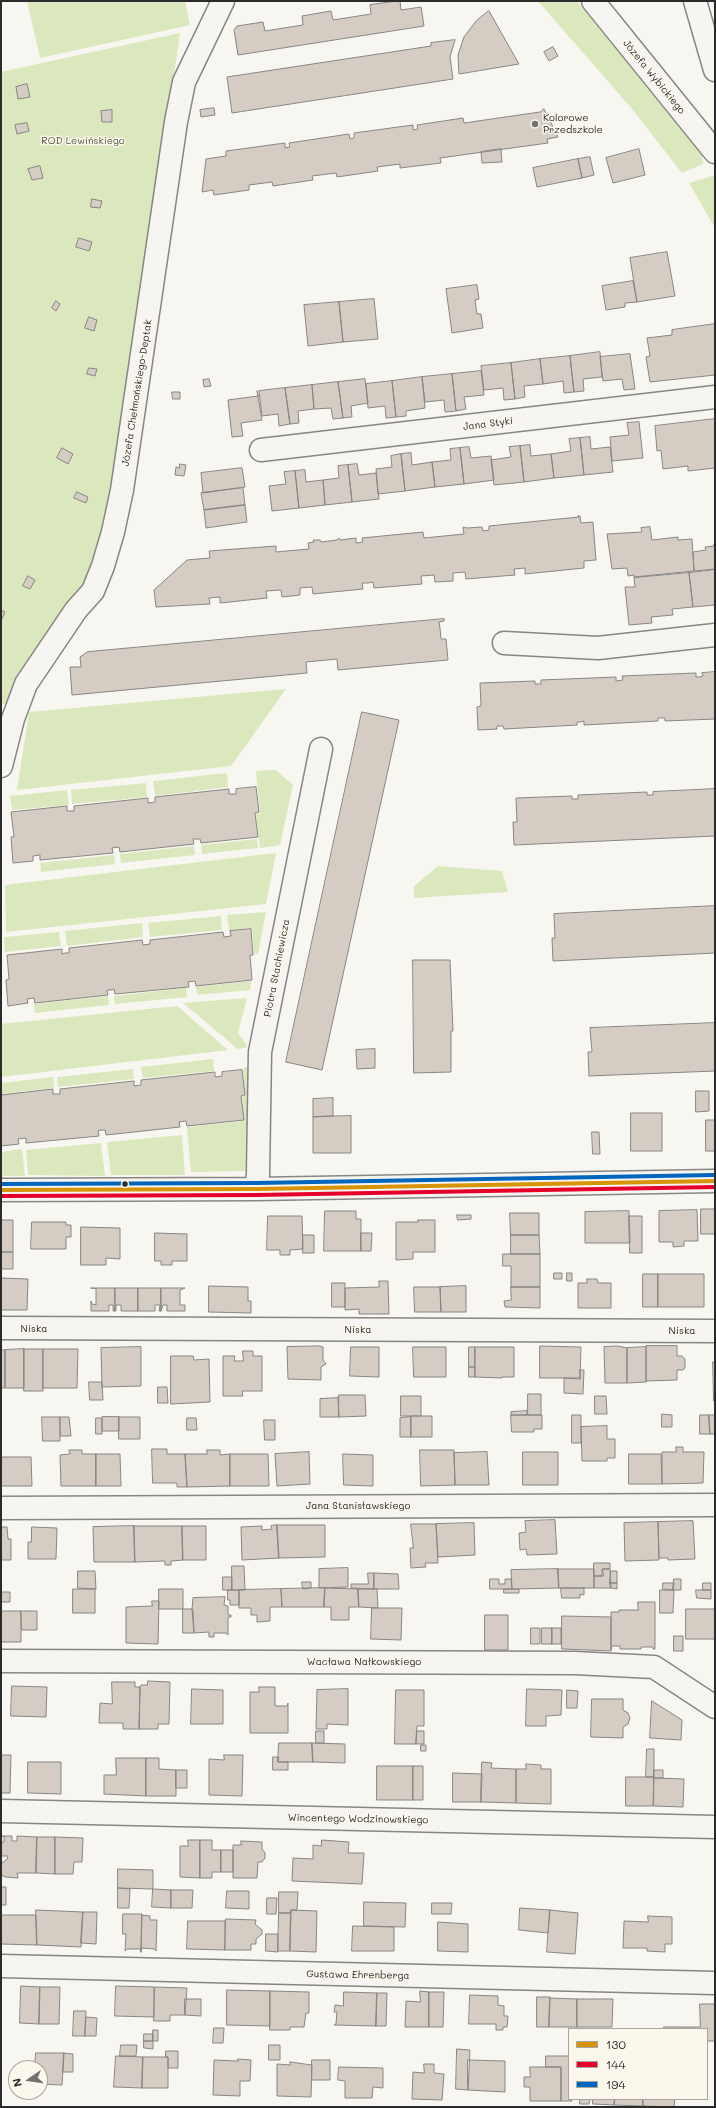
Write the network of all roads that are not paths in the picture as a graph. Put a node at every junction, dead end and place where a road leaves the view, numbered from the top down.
1 (223, 1) edge
2 (593, 1) edge
3 (695, 1) edge
4 (715, 70) edge
5 (715, 152) edge
6 (715, 397) edge
7 (261, 450) dead end
8 (715, 635) edge
9 (504, 643) dead end
10 (321, 749) dead end
11 (1, 766) edge
12 (715, 1181) edge
13 (256, 1189) junction
14 (1, 1190) edge
15 (1, 1328) edge
16 (715, 1331) edge
17 (715, 1505) edge
18 (1, 1508) edge
19 (1, 1661) edge
20 (715, 1707) edge
21 (1, 1811) edge
22 (715, 1827) edge
23 (1, 1966) edge
24 (715, 1983) edge

1 - 11 street, Józefa Chełmońskiego-Deptak
2 - 5 street, Józefa Wybickiego
3 - 4 street
6 - 7 street, Jana Styki
8 - 9 street
10 - 13 street, Piotra Stachiewicza
12 - 13 street
13 - 14 street
15 - 16 street, Niska
17 - 18 street, Jana Stanisławskiego
19 - 20 street, Wacława Nałkowskiego
21 - 22 street, Wincentego Wodzinowskiego
23 - 24 street, Gustawa Ehrenberga

